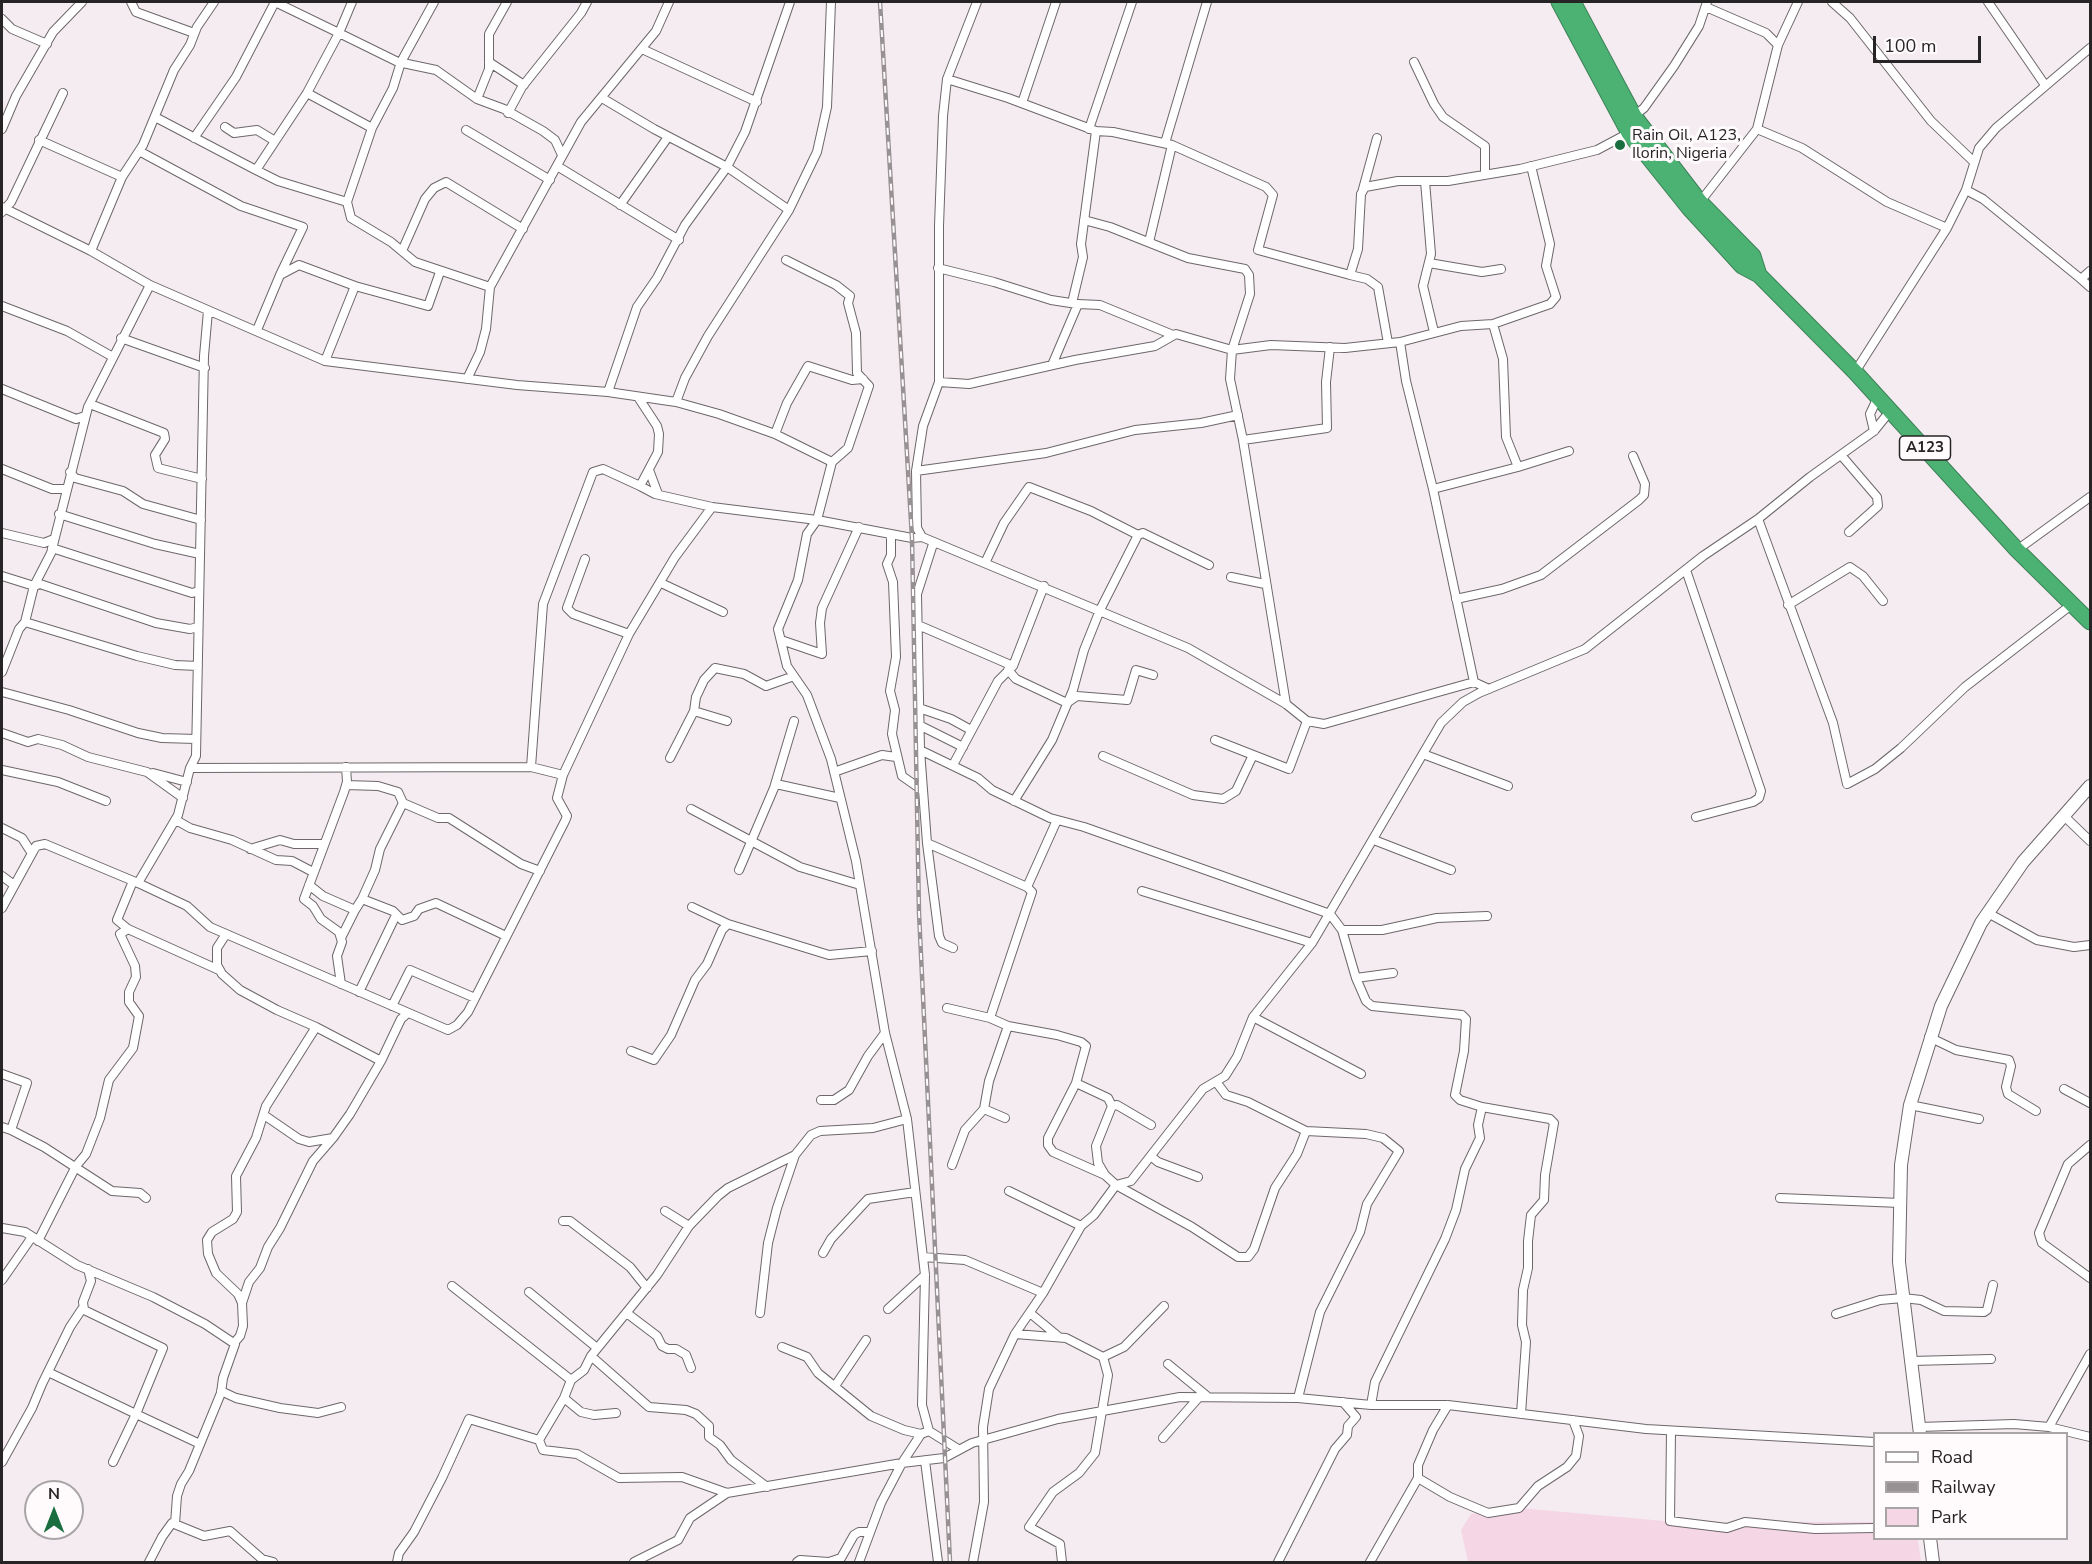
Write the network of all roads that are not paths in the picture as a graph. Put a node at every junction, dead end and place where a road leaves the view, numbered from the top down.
1 (82, 2) edge
2 (131, 2) edge
3 (214, 2) edge
4 (275, 2) edge
5 (352, 2) edge
6 (434, 2) edge
7 (507, 2) edge
8 (587, 2) edge
9 (669, 2) edge
10 (790, 2) edge
11 (831, 2) edge
12 (967, 2) edge
13 (1056, 2) edge
14 (1132, 2) edge
15 (1207, 2) edge
16 (1558, 2) edge
17 (1573, 2) edge
18 (1798, 2) edge
19 (1832, 2) edge
20 (1988, 2) edge
21 (976, 3) edge
22 (1707, 4) edge
23 (2, 20) edge
24 (194, 33) junction
25 (339, 33) junction
26 (47, 44) junction
27 (1778, 45) junction
28 (2091, 48) edge
29 (642, 49) junction
30 (401, 62) junction
31 (489, 62) junction
32 (1414, 62) dead end
33 (947, 79) junction
34 (524, 85) junction
35 (2045, 85) junction
36 (63, 93) dead end
37 (307, 93) junction
38 (602, 98) junction
39 (477, 99) junction
40 (758, 102) junction
41 (1022, 103) junction
42 (508, 112) junction
43 (1634, 116) junction
44 (155, 117) junction
45 (225, 127) dead end
46 (372, 128) junction
47 (2, 129) edge
48 (1757, 129) junction
49 (466, 130) dead end
50 (1093, 130) junction
51 (1629, 134) junction
52 (668, 137) junction
53 (194, 138) junction
54 (1377, 138) dead end
55 (39, 140) junction
56 (276, 141) junction
57 (1168, 144) junction
58 (139, 151) junction
59 (562, 155) junction
60 (1974, 162) junction
61 (557, 166) junction
62 (1531, 166) junction
63 (728, 167) junction
64 (256, 170) junction
65 (1485, 175) junction
66 (122, 177) junction
67 (550, 180) junction
68 (1425, 181) junction
69 (1363, 189) junction
70 (1966, 190) junction
71 (347, 202) junction
72 (1700, 202) junction
73 (620, 205) junction
74 (2, 209) edge
75 (789, 210) junction
76 (1084, 220) junction
77 (1947, 228) junction
78 (523, 229) junction
79 (679, 240) junction
80 (1149, 242) junction
81 (91, 251) junction
82 (402, 251) junction
83 (786, 260) dead end
84 (1429, 263) junction
85 (938, 268) junction
86 (1500, 269) dead end
87 (2091, 271) edge
88 (440, 273) junction
89 (280, 275) junction
90 (1759, 275) junction
91 (1350, 276) junction
92 (2081, 279) junction
93 (150, 285) junction
94 (355, 286) junction
95 (490, 287) junction
96 (2091, 288) edge
97 (1075, 304) junction
98 (2, 306) edge
99 (208, 311) junction
100 (1493, 324) junction
101 (257, 330) junction
102 (1434, 332) junction
103 (1173, 335) junction
104 (122, 338) junction
105 (1400, 342) junction
106 (1388, 344) junction
107 (1330, 347) junction
108 (1232, 350) junction
109 (113, 357) junction
110 (325, 361) junction
111 (1052, 365) junction
112 (205, 368) junction
113 (1855, 372) junction
114 (467, 379) junction
115 (862, 379) junction
116 (939, 382) junction
117 (2, 389) edge
118 (608, 392) junction
119 (638, 397) junction
120 (1878, 397) junction
121 (676, 402) junction
122 (90, 404) junction
123 (1891, 410) junction
124 (1238, 415) junction
125 (86, 416) junction
126 (1874, 431) junction
127 (775, 434) junction
128 (1243, 440) junction
129 (1569, 452) dead end
130 (1841, 455) junction
131 (1633, 456) dead end
132 (832, 462) junction
133 (1518, 466) junction
134 (2, 469) edge
135 (649, 470) junction
136 (916, 471) junction
137 (70, 472) junction
138 (202, 479) junction
139 (640, 486) junction
140 (66, 489) junction
141 (1433, 489) junction
142 (658, 494) junction
143 (2091, 497) edge
144 (712, 507) junction
145 (59, 514) junction
146 (1758, 519) junction
147 (201, 520) junction
148 (817, 520) junction
149 (859, 527) junction
150 (1849, 532) dead end
151 (2, 533) edge
152 (891, 534) junction
153 (1138, 535) junction
154 (922, 537) junction
155 (53, 543) junction
156 (933, 544) junction
157 (2017, 550) junction
158 (200, 554) junction
159 (585, 559) dead end
160 (985, 563) junction
161 (1209, 565) dead end
162 (1686, 570) junction
163 (2, 576) edge
164 (1231, 577) dead end
165 (660, 583) junction
166 (1265, 584) junction
167 (34, 586) junction
168 (1044, 586) junction
169 (199, 591) junction
170 (1456, 599) junction
171 (1882, 602) dead end
172 (1788, 605) junction
173 (2071, 605) junction
174 (1100, 610) junction
175 (723, 612) dead end
176 (25, 622) junction
177 (2091, 622) edge
178 (918, 625) junction
179 (198, 627) junction
180 (629, 634) junction
181 (781, 640) junction
182 (5, 652) edge
183 (198, 666) junction
184 (1010, 668) junction
185 (2, 672) edge
186 (1153, 675) dead end
187 (795, 676) junction
188 (1474, 682) junction
189 (1489, 689) junction
190 (2, 693) edge
191 (1068, 703) junction
192 (1286, 704) junction
193 (919, 708) junction
194 (694, 711) junction
195 (727, 721) dead end
196 (794, 721) dead end
197 (1307, 721) junction
198 (919, 725) junction
199 (971, 730) junction
200 (2, 733) edge
201 (196, 739) junction
202 (1215, 740) dead end
203 (963, 747) junction
204 (920, 750) junction
205 (1423, 754) junction
206 (1253, 755) junction
207 (1103, 756) dead end
208 (896, 757) junction
209 (670, 758) dead end
210 (953, 765) junction
211 (346, 767) junction
212 (531, 767) junction
213 (190, 768) junction
214 (2, 770) edge
215 (147, 772) junction
216 (834, 772) junction
217 (563, 775) junction
218 (187, 782) junction
219 (776, 784) junction
220 (346, 785) junction
221 (1508, 786) dead end
222 (2091, 786) edge
223 (922, 790) junction
224 (183, 798) junction
225 (840, 798) junction
226 (106, 801) dead end
227 (1014, 801) junction
228 (403, 803) junction
229 (691, 809) dead end
230 (2063, 815) junction
231 (1696, 817) dead end
232 (176, 820) junction
233 (1057, 820) junction
234 (2, 828) edge
235 (1374, 840) junction
236 (2091, 841) edge
237 (752, 842) junction
238 (927, 843) junction
239 (324, 844) junction
240 (250, 849) junction
241 (31, 852) junction
242 (740, 870) dead end
243 (1451, 870) dead end
244 (540, 871) junction
245 (313, 872) junction
246 (2, 876) edge
247 (136, 882) junction
248 (14, 885) junction
249 (309, 885) junction
250 (860, 885) junction
251 (1027, 887) junction
252 (1142, 891) dead end
253 (362, 899) junction
254 (692, 907) dead end
255 (2, 908) edge
256 (355, 910) junction
257 (1988, 913) junction
258 (1330, 914) junction
259 (396, 915) junction
260 (1487, 916) dead end
261 (728, 924) junction
262 (128, 929) junction
263 (1342, 930) junction
264 (226, 934) junction
265 (506, 936) junction
266 (341, 938) junction
267 (1312, 943) junction
268 (2091, 945) edge
269 (953, 948) dead end
270 (872, 951) junction
271 (219, 970) junction
272 (1393, 973) dead end
273 (1356, 978) junction
274 (341, 984) junction
275 (359, 992) junction
276 (475, 998) junction
277 (392, 1006) junction
278 (946, 1008) dead end
279 (408, 1013) junction
280 (1253, 1017) junction
281 (990, 1018) junction
282 (316, 1026) junction
283 (1008, 1026) junction
284 (885, 1033) junction
285 (1929, 1037) junction
286 (631, 1051) dead end
287 (381, 1061) junction
288 (2, 1074) edge
289 (1361, 1074) dead end
290 (1076, 1083) junction
291 (1217, 1083) junction
292 (2064, 1089) dead end
293 (822, 1100) dead end
294 (2091, 1103) edge
295 (1910, 1105) junction
296 (1112, 1106) junction
297 (1482, 1107) junction
298 (984, 1109) junction
299 (2036, 1111) dead end
300 (264, 1115) junction
301 (1005, 1118) dead end
302 (907, 1119) junction
303 (1979, 1119) dead end
304 (1151, 1125) dead end
305 (6, 1129) edge
306 (1306, 1131) junction
307 (333, 1138) junction
308 (2091, 1145) edge
309 (795, 1155) junction
310 (1152, 1157) junction
311 (952, 1165) dead end
312 (76, 1167) junction
313 (1105, 1175) junction
314 (1198, 1177) dead end
315 (1116, 1185) junction
316 (1009, 1191) dead end
317 (915, 1192) junction
318 (146, 1198) dead end
319 (1780, 1198) dead end
320 (1900, 1203) junction
321 (665, 1211) dead end
322 (563, 1221) dead end
323 (689, 1226) junction
324 (1082, 1226) junction
325 (2, 1228) edge
326 (35, 1239) junction
327 (823, 1253) dead end
328 (923, 1257) junction
329 (88, 1269) junction
330 (925, 1275) junction
331 (2091, 1278) edge
332 (2, 1280) edge
333 (1993, 1285) dead end
334 (452, 1286) dead end
335 (648, 1288) junction
336 (529, 1292) dead end
337 (1044, 1293) junction
338 (1904, 1298) junction
339 (242, 1303) junction
340 (1164, 1306) dead end
341 (888, 1309) dead end
342 (84, 1310) junction
343 (759, 1313) dead end
344 (1029, 1313) junction
345 (628, 1314) junction
346 (1836, 1314) dead end
347 (1015, 1334) junction
348 (1059, 1337) junction
349 (866, 1340) dead end
350 (234, 1343) junction
351 (782, 1347) dead end
352 (597, 1348) junction
353 (2091, 1354) edge
354 (591, 1356) junction
355 (1103, 1357) junction
356 (1991, 1359) dead end
357 (1911, 1361) junction
358 (1168, 1364) dead end
359 (692, 1368) dead end
360 (48, 1372) junction
361 (571, 1380) junction
362 (836, 1386) junction
363 (221, 1391) junction
364 (1203, 1396) junction
365 (564, 1398) junction
366 (1298, 1398) junction
367 (1344, 1402) junction
368 (1371, 1405) junction
369 (1448, 1405) junction
370 (341, 1407) dead end
371 (1103, 1410) junction
372 (616, 1413) dead end
373 (136, 1414) junction
374 (1521, 1414) junction
375 (1573, 1420) junction
376 (2049, 1427) junction
377 (1919, 1430) edge
378 (1671, 1431) junction
379 (925, 1432) junction
380 (2091, 1437) edge
381 (1163, 1438) dead end
382 (983, 1439) junction
383 (539, 1440) junction
384 (2, 1441) edge
385 (1873, 1442) edge
386 (200, 1444) junction
387 (10, 1446) junction
388 (958, 1449) junction
389 (925, 1461) junction
390 (2, 1462) edge
391 (113, 1462) dead end
392 (902, 1463) junction
393 (1418, 1478) junction
394 (767, 1487) junction
395 (727, 1493) junction
396 (175, 1524) junction
397 (1873, 1528) edge
398 (870, 1532) junction
399 (1930, 1540) edge
400 (1371, 1562) edge
401 (149, 1563) edge
402 (273, 1563) edge
403 (397, 1563) edge
404 (634, 1563) edge
405 (797, 1563) edge
406 (859, 1563) edge
407 (938, 1563) edge
408 (973, 1563) edge
409 (1062, 1563) edge
410 (1278, 1563) edge
411 (1933, 1563) edge

1 - 26 street
2 - 24 street
3 - 24 street
4 - 25 street
4 - 53 street
5 - 25 street
6 - 30 street
7 - 31 street
8 - 34 street
9 - 29 street
10 - 40 street
11 - 75 street
12 - 21 street
13 - 41 street
14 - 50 street
15 - 57 street
16 - 51 highway, A123
17 - 43 highway, A123
18 - 27 street
19 - 60 street
20 - 35 street
21 - 33 street
22 - 27 street
22 - 43 street
23 - 26 street
24 - 44 street
25 - 30 street
25 - 37 street
26 - 47 street
27 - 48 street
28 - 35 street
29 - 38 street
29 - 40 street
30 - 39 street
30 - 46 street
31 - 34 street
31 - 39 street
32 - 65 street
33 - 41 street
33 - 85 street
34 - 42 street
35 - 60 street
36 - 55 street
37 - 46 street
37 - 56 street
38 - 52 street
38 - 59 street
39 - 42 street
40 - 63 street
41 - 50 street
42 - 59 street
43 - 72 highway, A123
44 - 53 street
44 - 58 street
45 - 56 street
46 - 71 street
48 - 72 street
48 - 77 street
49 - 67 street
50 - 57 street
50 - 76 street
51 - 62 street
51 - 90 highway, A123
52 - 63 street
52 - 73 street
53 - 64 street
54 - 69 street
55 - 66 street
55 - 74 street
56 - 64 street
57 - 80 street
57 - 91 street
58 - 66 street
58 - 89 street
59 - 61 street
60 - 70 street
61 - 67 street
61 - 73 street
62 - 65 street
62 - 100 street
63 - 75 street
63 - 79 street
64 - 71 street
65 - 68 street
66 - 81 street
67 - 78 street
68 - 69 street
68 - 84 street
69 - 91 street
70 - 77 street
70 - 92 street
71 - 82 street
72 - 90 highway, A123
73 - 79 street
74 - 81 street
75 - 121 street
76 - 80 street
76 - 97 street
77 - 113 street
78 - 82 street
78 - 95 street
79 - 118 street
80 - 108 street
81 - 93 street
82 - 88 street
83 - 115 street
84 - 86 street
84 - 102 street
85 - 97 street
85 - 116 street
87 - 92 street
88 - 94 street
88 - 95 street
89 - 94 street
89 - 101 street
90 - 113 highway, A123
91 - 106 street
92 - 96 street
93 - 99 street
93 - 104 street
94 - 110 street
95 - 114 street
97 - 103 street
97 - 111 street
98 - 109 street
99 - 101 street
99 - 112 street
100 - 102 street
100 - 133 street
101 - 110 street
102 - 105 street
103 - 108 street
103 - 111 street
104 - 109 street
104 - 112 street
105 - 106 street
105 - 141 street
106 - 107 street
107 - 108 street
107 - 128 street
108 - 124 street
109 - 122 street
110 - 114 street
111 - 116 street
112 - 138 street
113 - 120 highway, A123
114 - 118 street
115 - 127 street
115 - 132 street
116 - 136 street
117 - 125 street
118 - 119 street
119 - 121 street
119 - 135 street
120 - 123 highway, A123
120 - 126 street
121 - 127 street
122 - 125 street
122 - 138 street
123 - 126 street
123 - 157 highway, A123
124 - 128 street
124 - 136 street
125 - 137 street
126 - 130 street
127 - 132 street
128 - 166 street
129 - 133 street
130 - 146 street
130 - 150 street
131 - 170 street
132 - 148 street
133 - 141 street
134 - 140 street
135 - 139 street
135 - 142 street
136 - 154 street
137 - 140 street
137 - 147 street
138 - 147 street
139 - 142 street
139 - 212 street
140 - 145 street
141 - 170 street
142 - 144 street
143 - 157 street
144 - 148 street
144 - 165 street
145 - 155 street
145 - 158 street
146 - 162 street
146 - 172 street
147 - 158 street
148 - 149 street
148 - 181 street
149 - 152 street
149 - 181 street
151 - 155 street
152 - 154 street
152 - 208 street
153 - 160 street
153 - 161 street
153 - 174 street
154 - 156 street
155 - 167 street
155 - 169 street
156 - 160 street
156 - 178 street
157 - 173 highway, A123
158 - 169 street
159 - 180 street
160 - 168 street
162 - 189 street
162 - 231 street
163 - 167 street
164 - 166 street
165 - 175 street
165 - 180 street
166 - 192 street
167 - 176 street
167 - 179 street
168 - 174 street
168 - 184 street
169 - 179 street
170 - 188 street
171 - 172 street
172 - 173 street
173 - 177 highway, A123
174 - 191 street
174 - 192 street
176 - 182 street
176 - 183 street
178 - 184 street
178 - 193 street
179 - 183 street
180 - 217 street
181 - 187 street
182 - 185 street
183 - 201 street
184 - 191 street
184 - 199 street
186 - 191 street
187 - 194 street
187 - 216 street
188 - 189 street
188 - 197 street
189 - 205 street
190 - 201 street
191 - 227 street
192 - 197 street
193 - 198 street
193 - 199 street
194 - 195 street
194 - 209 street
196 - 219 street
197 - 206 street
198 - 203 street
198 - 204 street
199 - 203 street
200 - 215 street
201 - 213 street
202 - 206 street
203 - 210 street
204 - 210 street
204 - 223 street
205 - 221 street
205 - 235 street
206 - 207 street
208 - 216 street
208 - 223 street
210 - 227 street
211 - 212 street
211 - 213 street
211 - 220 street
212 - 217 street
213 - 218 street
214 - 226 street
215 - 218 street
215 - 224 street
216 - 225 street
217 - 244 street
218 - 224 street
219 - 225 street
219 - 237 street
220 - 228 street
220 - 239 street
222 - 230 main road
223 - 238 street
224 - 232 street
225 - 250 street
227 - 233 street
228 - 244 street
228 - 253 street
229 - 237 street
230 - 236 street
230 - 257 main road
232 - 240 street
232 - 247 street
233 - 251 street
233 - 258 street
234 - 241 street
235 - 243 street
235 - 258 street
237 - 242 street
237 - 250 street
238 - 251 street
238 - 269 street
239 - 240 street
239 - 245 street
240 - 245 street
241 - 247 street
241 - 248 street
244 - 265 street
245 - 249 street
246 - 248 street
247 - 262 street
247 - 264 street
248 - 255 street
249 - 256 street
249 - 266 street
250 - 270 street
251 - 281 street
252 - 267 street
253 - 256 street
253 - 259 street
254 - 261 street
256 - 266 street
257 - 268 street
257 - 285 main road
258 - 263 street
258 - 267 street
259 - 265 street
259 - 275 street
260 - 263 street
261 - 270 street
261 - 286 street
262 - 271 street
262 - 312 street
263 - 273 street
264 - 271 street
264 - 274 street
265 - 276 street
266 - 274 street
267 - 280 street
270 - 284 street
271 - 282 street
272 - 273 street
273 - 297 street
274 - 275 street
275 - 277 street
276 - 277 street
276 - 279 street
277 - 279 street
278 - 281 street
279 - 287 street
280 - 289 street
280 - 291 street
281 - 283 street
282 - 287 street
282 - 300 street
283 - 290 street
283 - 298 street
284 - 293 street
284 - 302 street
285 - 295 main road
285 - 299 street
287 - 307 street
288 - 305 street
290 - 296 street
290 - 313 street
291 - 306 street
291 - 310 street
292 - 294 street
295 - 303 street
295 - 320 main road
296 - 304 street
296 - 313 street
297 - 368 street
297 - 374 street
298 - 301 street
298 - 311 street
300 - 307 street
300 - 339 street
302 - 309 street
302 - 317 street
305 - 312 street
306 - 315 street
306 - 366 street
307 - 339 street
308 - 331 street
309 - 323 street
309 - 343 street
310 - 314 street
310 - 315 street
312 - 318 street
312 - 326 street
313 - 315 street
315 - 324 street
316 - 324 street
317 - 327 street
317 - 328 street
319 - 320 street
320 - 338 main road
321 - 323 street
322 - 335 street
323 - 335 street
324 - 337 street
325 - 326 street
326 - 329 street
326 - 332 street
328 - 330 street
328 - 337 street
329 - 342 street
329 - 350 street
330 - 341 street
330 - 379 street
333 - 338 street
334 - 361 street
335 - 345 street
336 - 352 street
337 - 344 street
338 - 346 street
338 - 357 main road
339 - 350 street
340 - 355 street
342 - 360 street
342 - 373 street
344 - 347 street
344 - 348 street
345 - 352 street
345 - 359 street
347 - 348 street
347 - 382 street
348 - 355 street
349 - 362 street
350 - 363 street
351 - 362 street
352 - 354 street
353 - 376 street
354 - 361 street
354 - 394 street
355 - 371 street
356 - 357 street
357 - 377 main road
358 - 364 street
360 - 373 street
360 - 387 street
361 - 365 street
362 - 379 street
363 - 370 street
363 - 386 street
364 - 366 street
364 - 371 street
364 - 381 street
365 - 372 street
365 - 383 street
366 - 367 street
367 - 368 street
367 - 410 street
368 - 369 street
369 - 374 street
369 - 393 street
371 - 382 street
371 - 409 street
373 - 386 street
373 - 391 street
374 - 375 street
375 - 378 street
375 - 393 street
376 - 377 street
376 - 380 street
378 - 385 street
378 - 397 street
379 - 388 street
379 - 392 street
382 - 388 street
382 - 408 street
383 - 395 street
383 - 403 street
384 - 387 street
386 - 396 street
387 - 390 street
388 - 389 street
389 - 392 street
389 - 407 street
392 - 394 street
392 - 398 street
393 - 400 street
394 - 395 street
395 - 404 street
396 - 401 street
396 - 402 street
398 - 405 street
398 - 406 street
399 - 411 main road

